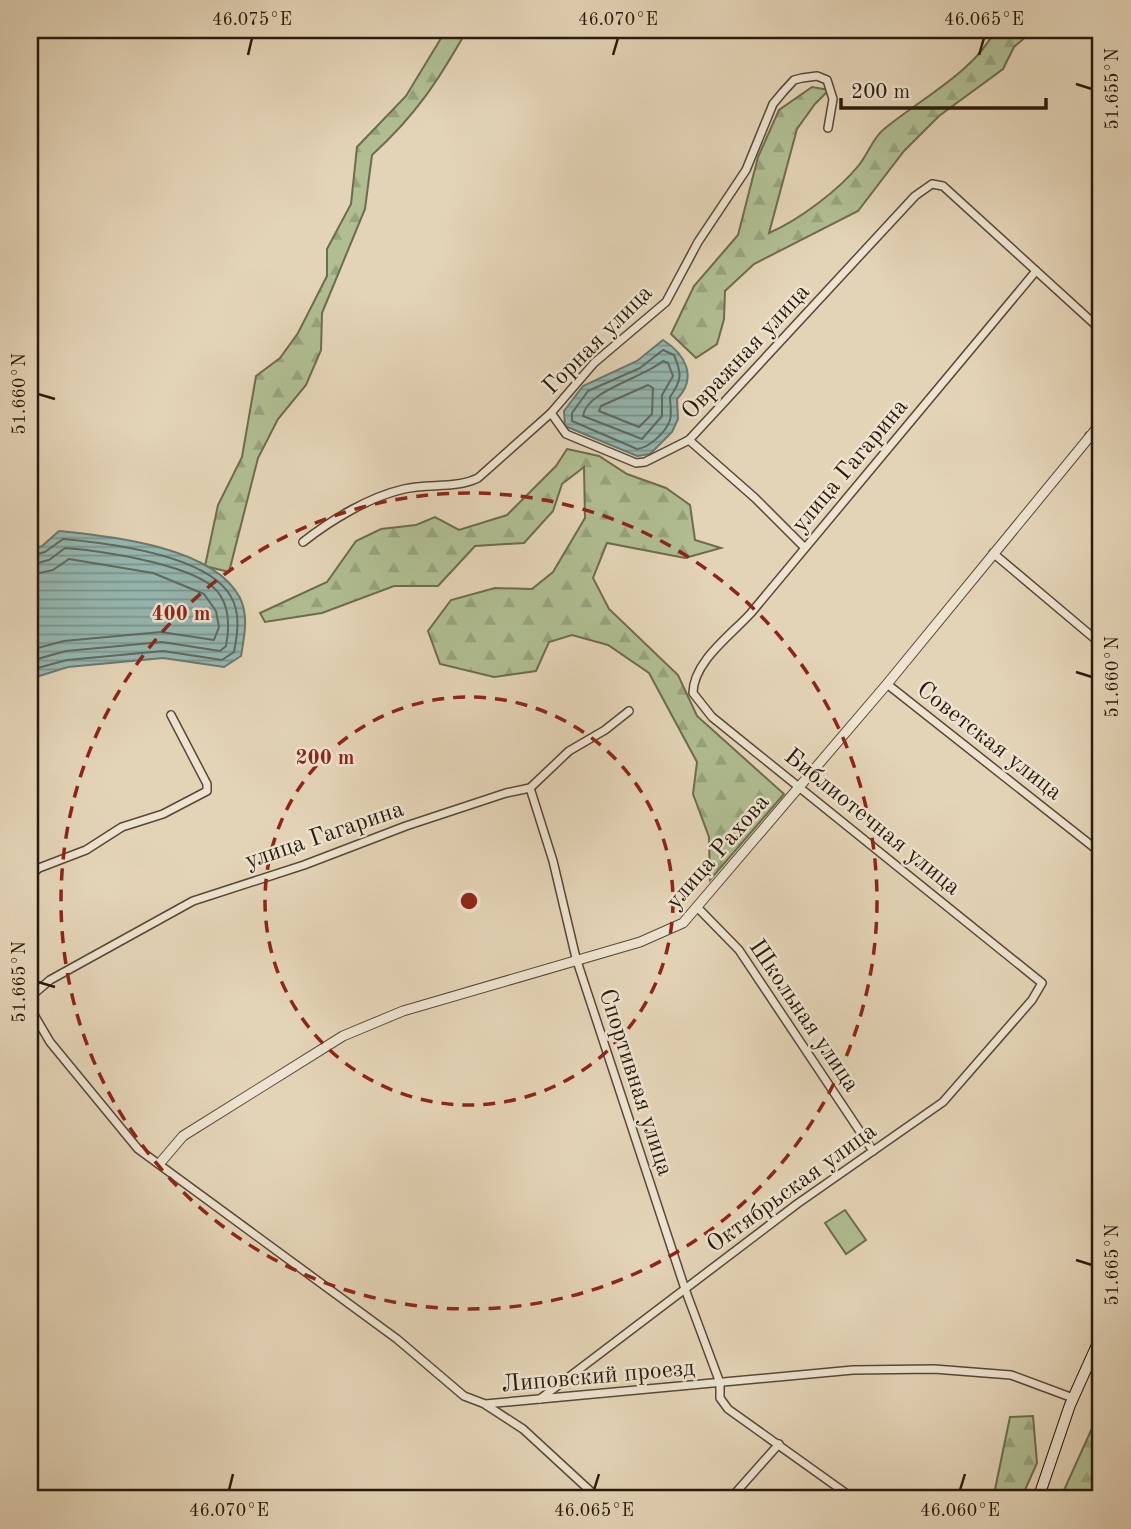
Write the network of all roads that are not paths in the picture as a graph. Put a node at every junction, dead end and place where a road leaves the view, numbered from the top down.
1 (828, 128) dead end
2 (1036, 271) junction
3 (1101, 330) edge
4 (551, 413) junction
5 (1101, 423) edge
6 (1089, 436) junction
7 (689, 440) junction
8 (1101, 447) edge
9 (303, 542) dead end
10 (804, 547) junction
11 (993, 553) junction
12 (1101, 644) edge
13 (693, 683) joint
14 (887, 684) junction
15 (629, 711) dead end
16 (171, 715) dead end
17 (799, 787) junction
18 (530, 789) junction
19 (1101, 853) edge
20 (30, 876) edge
21 (697, 907) junction
22 (576, 958) junction
23 (1042, 983) joint
24 (30, 998) edge
25 (30, 1008) edge
26 (873, 1151) junction
27 (160, 1163) junction
28 (685, 1289) junction
29 (1101, 1336) edge
30 (1097, 1358) edge
31 (719, 1383) junction
32 (1073, 1398) junction
33 (540, 1399) junction
34 (485, 1404) junction
35 (779, 1444) junction
36 (599, 1499) edge
37 (730, 1499) edge
38 (854, 1499) edge
39 (1038, 1499) edge

1 - 4 street, Горная улица
2 - 3 street
2 - 7 street, Овражная улица
2 - 10 street, улица Гагарина
4 - 7 street
4 - 9 street, Горная улица
5 - 6 street, улица Рахова
6 - 8 street
6 - 11 street, улица Рахова
7 - 10 street, Овражная улица
10 - 13 street, улица Гагарина
11 - 12 street
11 - 14 street, улица Рахова
13 - 17 street, Библиотечная улица
14 - 17 street, улица Рахова
14 - 19 street, Советская улица
15 - 18 street, улица Гагарина
16 - 20 street
17 - 21 street, улица Рахова
17 - 23 street, Библиотечная улица
18 - 22 street, Спортивная улица
18 - 24 street, улица Гагарина
21 - 22 street, улица Рахова
21 - 26 street, Школьная улица
22 - 27 street, улица Рахова
22 - 28 street, Спортивная улица
23 - 26 street, Октябрьская улица
25 - 27 street, Липовский проезд
26 - 28 street, Октябрьская улица
27 - 34 street, Липовский проезд
28 - 31 street, Спортивная улица
28 - 33 street, Октябрьская улица
29 - 30 main road
30 - 32 main road
31 - 32 street, Липовский проезд
31 - 33 street, Липовский проезд
31 - 35 street, Спортивная улица
32 - 39 main road
33 - 34 street, Липовский проезд
34 - 36 street
35 - 37 street
35 - 38 street, Спортивная улица

